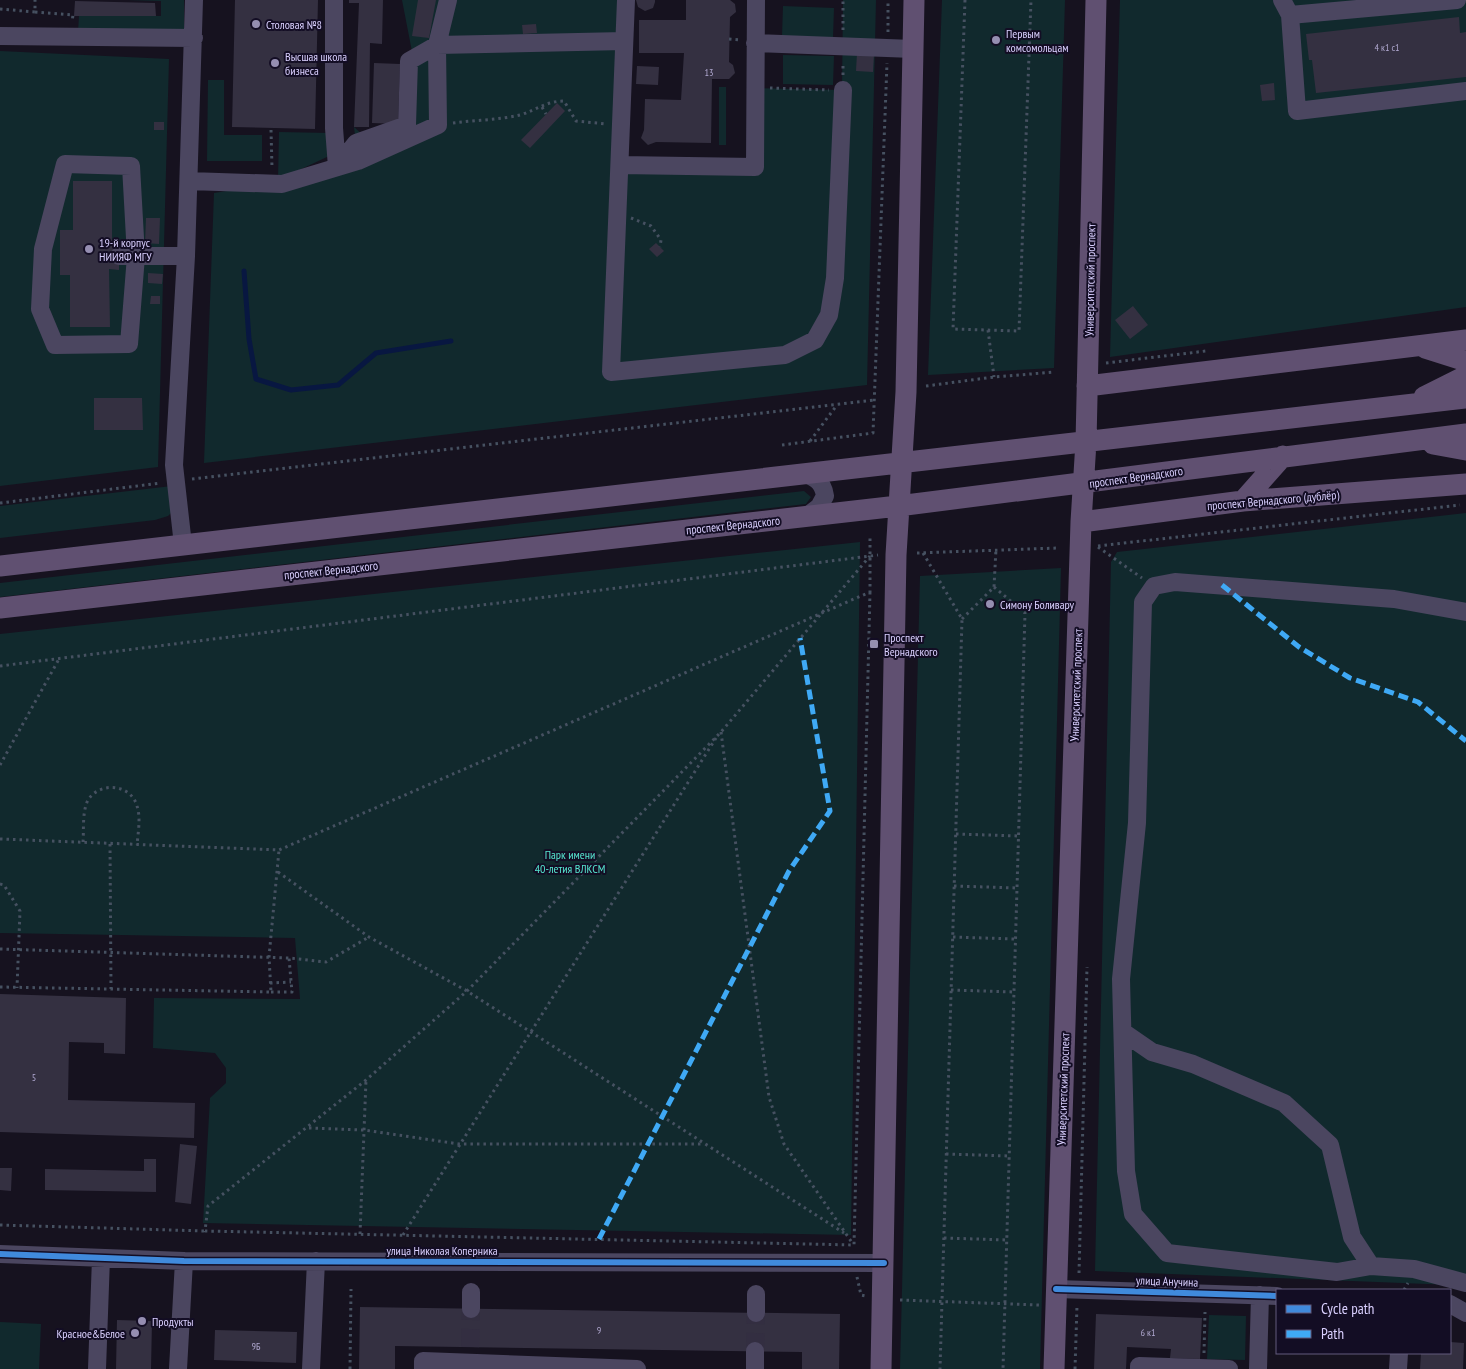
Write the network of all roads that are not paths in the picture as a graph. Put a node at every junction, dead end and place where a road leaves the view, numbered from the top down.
1 (194, 0) edge
2 (334, 0) edge
3 (448, 0) edge
4 (626, 0) edge
5 (756, 0) edge
6 (914, 0) edge
7 (1096, 0) edge
8 (1457, 0) edge
9 (1286, 8) edge
10 (0, 36) edge
11 (194, 38) junction
12 (624, 41) junction
13 (748, 41) junction
14 (437, 45) junction
15 (913, 49) junction
16 (843, 90) road end
17 (1466, 91) edge
18 (620, 165) junction
19 (337, 167) junction
20 (188, 181) junction
21 (118, 256) dead end
22 (136, 256) junction
23 (186, 256) junction
24 (1466, 340) edge
25 (1420, 346) junction
26 (1466, 361) edge
27 (1466, 376) edge
28 (1087, 386) junction
29 (1466, 398) edge
30 (1398, 406) junction
31 (1466, 434) edge
32 (1086, 442) junction
33 (1408, 442) junction
34 (1466, 450) edge
35 (1283, 456) junction
36 (902, 461) junction
37 (800, 473) junction
38 (1082, 484) junction
39 (1466, 484) edge
40 (1242, 501) junction
41 (898, 506) junction
42 (806, 516) junction
43 (1081, 522) junction
44 (183, 545) junction
45 (0, 566) edge
46 (0, 608) edge
47 (1466, 612) edge
48 (1123, 1032) junction
49 (0, 1254) edge
50 (101, 1258) junction
51 (184, 1261) junction
52 (316, 1261) junction
53 (884, 1263) junction
54 (1371, 1266) junction
55 (1466, 1283) edge
56 (756, 1294) dead end
57 (1269, 1296) edge
58 (1057, 1297) junction
59 (1451, 1305) edge
60 (756, 1313) tunnel mouth
61 (1466, 1313) edge
62 (755, 1351) tunnel mouth
63 (1399, 1354) edge
64 (1203, 1368) edge
65 (97, 1369) edge
66 (178, 1369) edge
67 (311, 1369) edge
68 (423, 1369) edge
69 (637, 1369) edge
70 (755, 1369) edge
71 (881, 1369) edge
72 (1054, 1369) edge
73 (1139, 1369) edge
74 (1229, 1369) edge
75 (1258, 1369) edge
76 (1398, 1369) edge

1 - 11 street
2 - 19 street
3 - 14 street
4 - 12 street
5 - 13 street
6 - 15 main road
7 - 28 main road, Университетский проспект
8 - 9 street
9 - 17 street
10 - 11 street
11 - 20 street
12 - 14 street
12 - 18 street
13 - 15 street
13 - 18 street
14 - 19 street
14 - 19 street
15 - 36 main road
16 - 18 street
19 - 20 street
20 - 23 street
21 - 22 street
22 - 22 street
22 - 23 street
23 - 44 street
24 - 25 main road
25 - 26 main road
25 - 28 main road
27 - 30 main road
28 - 32 main road, Университетский проспект
29 - 30 main road
30 - 32 main road
31 - 33 main road, проспект Вернадского
32 - 36 main road
32 - 38 main road, Университетский проспект
33 - 34 main road
33 - 35 main road, проспект Вернадского
35 - 38 main road, проспект Вернадского
35 - 40 main road
36 - 37 main road
36 - 41 main road
37 - 42 street
37 - 44 main road
38 - 41 main road, проспект Вернадского
38 - 43 main road, Университетский проспект
39 - 40 main road, проспект Вернадского (дублёр)
40 - 43 main road, проспект Вернадского (дублёр)
41 - 42 main road, проспект Вернадского
41 - 53 main road
42 - 46 main road, проспект Вернадского
43 - 58 main road, Университетский проспект
44 - 45 main road
47 - 48 street
48 - 54 street
48 - 54 street
49 - 50 street, улица Николая Коперника
50 - 51 street, улица Николая Коперника
50 - 65 street
51 - 52 street, улица Николая Коперника
51 - 66 street
52 - 53 street, улица Николая Коперника
52 - 67 street
53 - 71 main road
54 - 55 street
56 - 60 street
57 - 58 street, улица Анучина
57 - 75 street
58 - 72 main road, Университетский проспект
59 - 61 street
62 - 70 street
63 - 76 street
64 - 73 street
64 - 74 street
68 - 69 street

